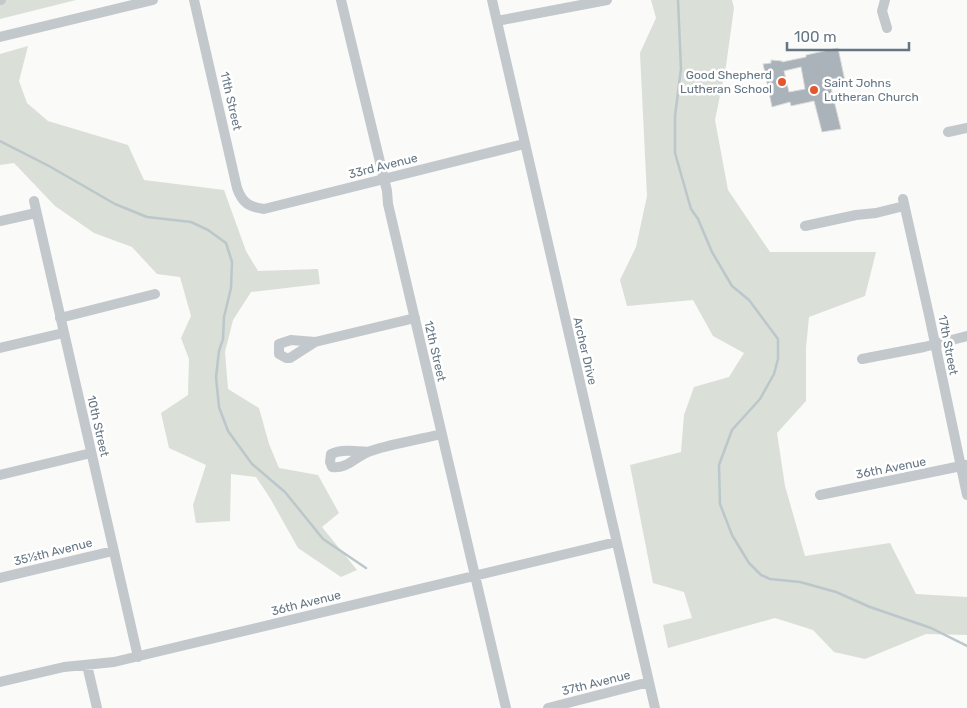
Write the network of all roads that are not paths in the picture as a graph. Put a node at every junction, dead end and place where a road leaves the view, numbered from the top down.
1 (152, 0) edge
2 (194, 0) edge
3 (341, 0) edge
4 (492, 0) edge
5 (607, 0) edge
6 (885, 0) edge
7 (497, 21) junction
8 (886, 28) dead end
9 (0, 37) edge
10 (967, 128) edge
11 (948, 132) dead end
12 (524, 144) junction
13 (384, 178) junction
14 (34, 202) dead end
15 (247, 205) joint
16 (36, 213) junction
17 (0, 221) edge
18 (805, 226) dead end
19 (155, 294) dead end
20 (60, 318) junction
21 (415, 318) junction
22 (63, 333) junction
23 (967, 336) edge
24 (315, 342) dead end
25 (935, 343) junction
26 (0, 348) edge
27 (862, 359) dead end
28 (441, 434) junction
29 (368, 452) dead end
30 (91, 453) junction
31 (964, 466) edge
32 (0, 475) edge
33 (820, 495) dead end
34 (967, 495) edge
35 (616, 542) junction
36 (112, 551) junction
37 (474, 576) junction
38 (0, 578) edge
39 (138, 656) junction
40 (87, 665) junction
41 (0, 682) edge
42 (649, 682) junction
43 (97, 708) edge
44 (506, 708) edge
45 (548, 708) edge
46 (655, 708) edge

1 - 9 street
2 - 15 street, 11th Street
3 - 13 street, 12th Street
4 - 7 street, Archer Drive
5 - 7 street
6 - 8 street
7 - 12 street, Archer Drive
10 - 11 street
12 - 13 street, 33rd Avenue
12 - 35 street, Archer Drive
13 - 15 street, 33rd Avenue
13 - 21 street, 12th Street
14 - 16 street, 10th Street
16 - 17 street
16 - 20 street, 10th Street
18 - 25 street, 17th Street
19 - 20 street
20 - 22 street, 10th Street
21 - 24 street
21 - 28 street, 12th Street
22 - 26 street
22 - 30 street, 10th Street
23 - 25 street
25 - 27 street
25 - 31 street, 17th Street
28 - 29 street
28 - 37 street, 12th Street
30 - 32 street
30 - 36 street, 10th Street
31 - 33 street, 36th Avenue
31 - 34 street, 17th Street
35 - 37 street, 36th Avenue
35 - 42 street, Archer Drive
36 - 38 street, 35½th Avenue
36 - 39 street, 10th Street
37 - 39 street, 36th Avenue
37 - 44 street, 12th Street
39 - 40 street, 36th Avenue
40 - 41 street, 36th Avenue
40 - 43 street
42 - 45 street, 37th Avenue
42 - 46 street, Archer Drive

